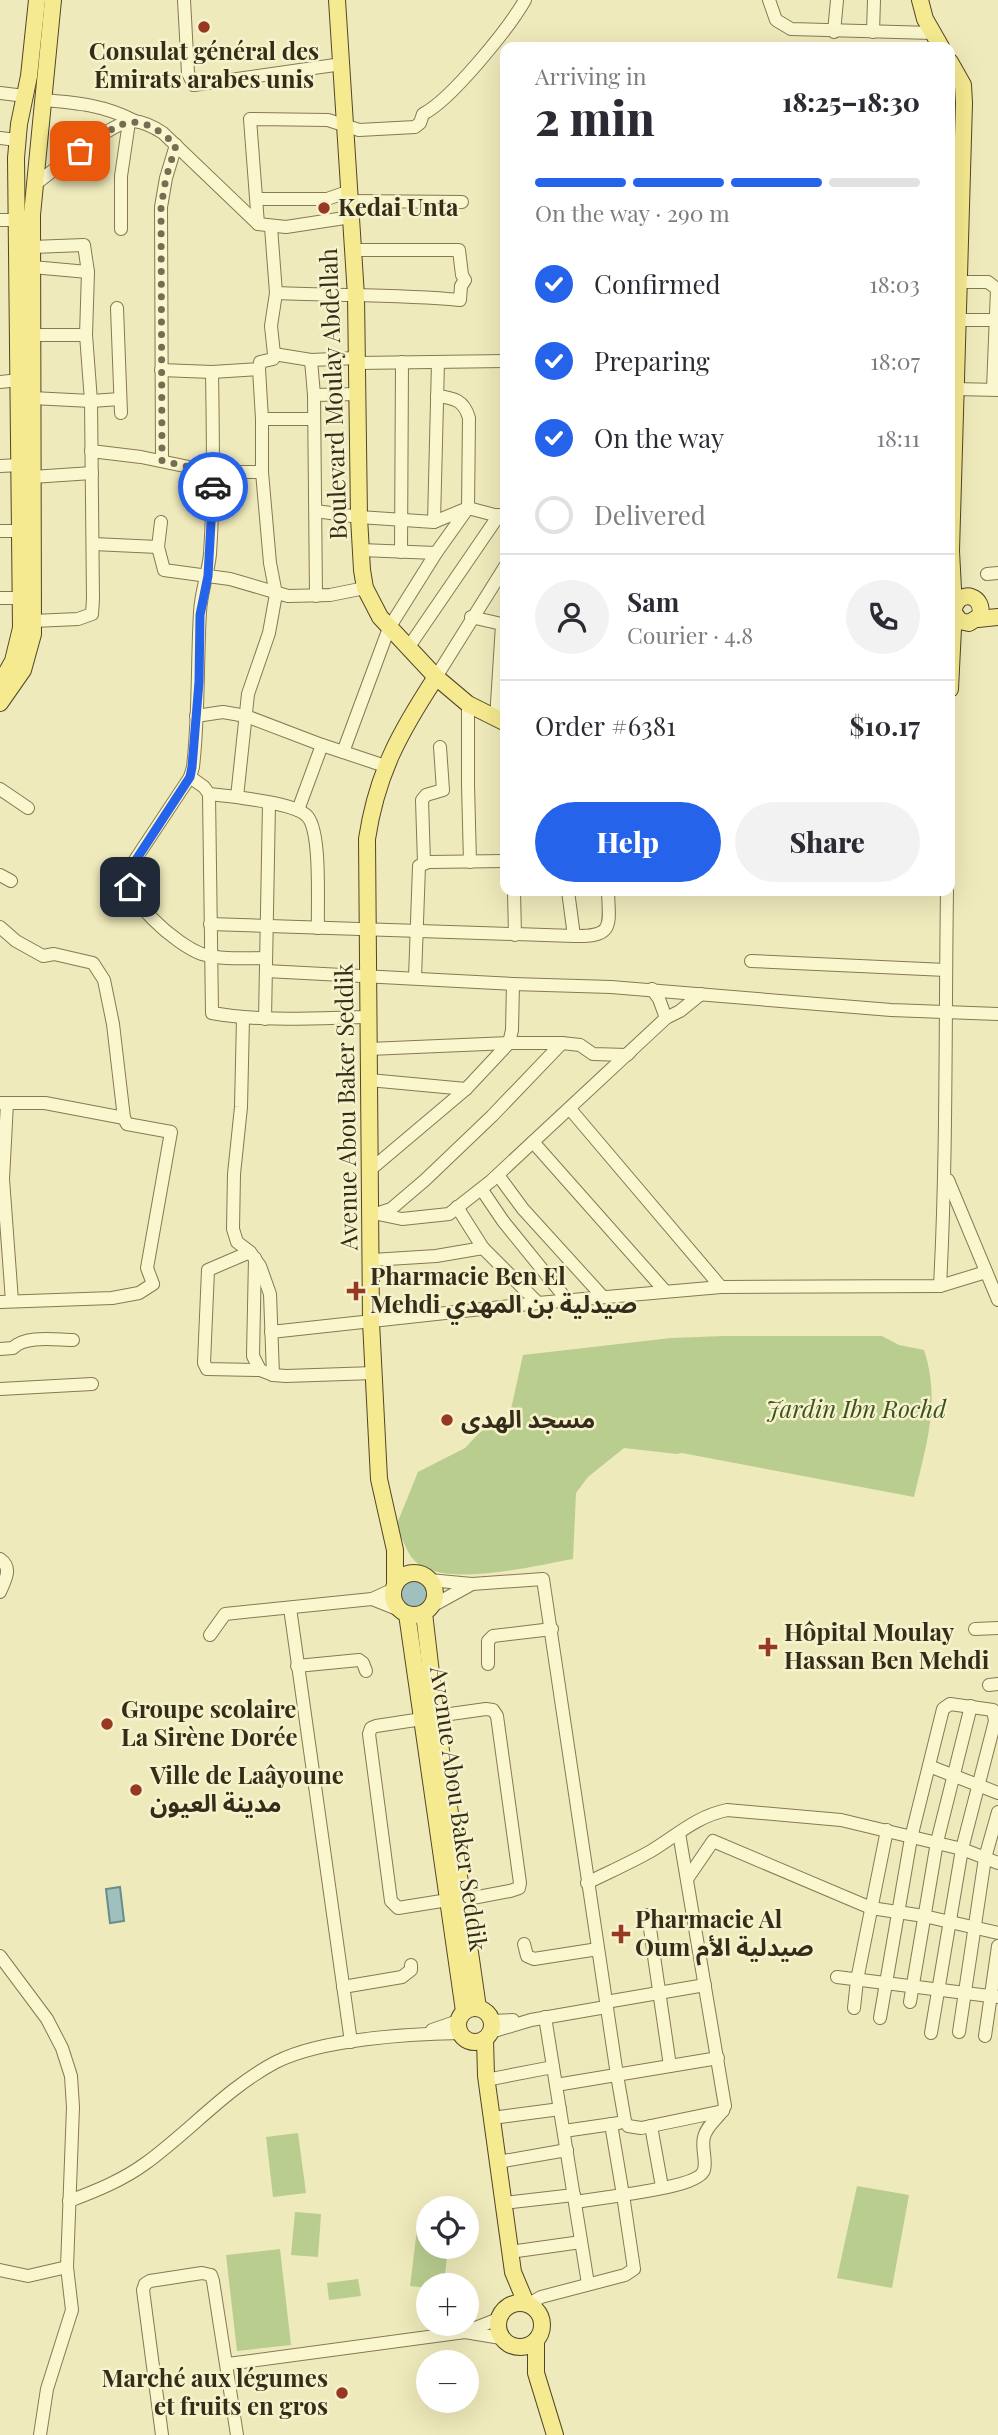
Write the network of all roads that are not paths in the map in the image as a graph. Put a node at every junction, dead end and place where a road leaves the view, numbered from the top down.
1 (37, 0) edge
2 (53, 0) edge
3 (184, 0) edge
4 (337, 0) edge
5 (525, 0) edge
6 (769, 0) edge
7 (837, 0) edge
8 (874, 0) edge
9 (920, 0) edge
10 (834, 32) junction
11 (873, 32) junction
12 (932, 33) junction
13 (938, 42) edge
14 (342, 64) junction
15 (955, 71) edge
16 (37, 77) junction
17 (0, 93) edge
18 (25, 96) junction
19 (43, 100) junction
20 (132, 122) junction
21 (346, 127) junction
22 (0, 138) edge
23 (17, 140) junction
24 (176, 145) junction
25 (33, 186) junction
26 (258, 199) junction
27 (462, 202) dead end
28 (350, 203) junction
29 (16, 218) edge
30 (258, 224) junction
31 (271, 227) junction
32 (121, 229) dead end
33 (32, 247) junction
34 (353, 250) junction
35 (32, 267) junction
36 (88, 272) junction
37 (960, 282) junction
38 (276, 293) junction
39 (356, 296) junction
40 (117, 308) dead end
41 (958, 320) junction
42 (998, 320) edge
43 (32, 335) junction
44 (86, 335) junction
45 (274, 354) junction
46 (311, 360) junction
47 (357, 360) junction
48 (500, 361) edge
49 (402, 362) junction
50 (438, 362) junction
51 (259, 369) junction
52 (161, 370) junction
53 (212, 372) junction
54 (19, 380) junction
55 (0, 382) edge
56 (956, 389) junction
57 (996, 390) edge
58 (357, 394) junction
59 (314, 395) junction
60 (437, 396) junction
61 (32, 398) junction
62 (120, 399) junction
63 (90, 401) junction
64 (121, 413) dead end
65 (262, 419) junction
66 (313, 419) junction
67 (955, 421) edge
68 (91, 451) junction
69 (162, 461) junction
70 (20, 465) junction
71 (0, 466) edge
72 (262, 471) junction
73 (213, 472) junction
74 (92, 473) junction
75 (32, 477) junction
76 (468, 508) junction
77 (316, 511) junction
78 (500, 516) edge
79 (359, 517) junction
80 (500, 519) edge
81 (402, 521) junction
82 (161, 522) dead end
83 (434, 522) junction
84 (0, 531) edge
85 (20, 531) junction
86 (93, 544) junction
87 (158, 547) junction
88 (361, 550) junction
89 (401, 552) junction
90 (436, 553) junction
91 (955, 559) edge
92 (500, 574) edge
93 (208, 576) junction
94 (365, 588) junction
95 (276, 594) junction
96 (317, 596) junction
97 (974, 597) junction
98 (0, 598) edge
99 (21, 598) junction
100 (955, 608) edge
101 (998, 610) edge
102 (955, 611) edge
103 (471, 617) junction
104 (998, 617) edge
105 (33, 621) junction
106 (976, 621) junction
107 (500, 624) edge
108 (389, 628) junction
109 (955, 647) edge
110 (408, 649) junction
111 (436, 677) junction
112 (0, 684) edge
113 (0, 703) edge
114 (468, 704) junction
115 (196, 716) junction
116 (246, 716) junction
117 (500, 720) edge
118 (322, 746) junction
119 (440, 747) dead end
120 (343, 752) junction
121 (385, 766) junction
122 (190, 777) junction
123 (0, 789) edge
124 (443, 790) junction
125 (209, 794) junction
126 (468, 794) junction
127 (237, 797) junction
128 (269, 803) junction
129 (28, 807) dead end
130 (298, 810) junction
131 (500, 861) edge
132 (470, 862) junction
133 (424, 863) junction
134 (514, 896) edge
135 (569, 896) edge
136 (608, 896) edge
137 (947, 896) edge
138 (211, 924) junction
139 (0, 927) edge
140 (268, 928) junction
141 (318, 928) junction
142 (368, 928) junction
143 (416, 931) junction
144 (515, 935) junction
145 (574, 936) junction
146 (211, 957) junction
147 (751, 961) dead end
148 (266, 964) junction
149 (946, 970) junction
150 (368, 976) junction
151 (415, 978) junction
152 (513, 984) junction
153 (652, 989) junction
154 (701, 994) junction
155 (944, 1012) junction
156 (998, 1014) edge
157 (368, 1017) junction
158 (243, 1018) junction
159 (666, 1018) junction
160 (265, 1019) junction
161 (509, 1042) junction
162 (562, 1043) junction
163 (637, 1047) junction
164 (369, 1049) junction
165 (369, 1080) junction
166 (466, 1089) junction
167 (3, 1103) edge
168 (570, 1109) junction
169 (124, 1118) junction
170 (533, 1142) junction
171 (370, 1170) junction
172 (498, 1175) junction
173 (946, 1176) junction
174 (1, 1180) edge
175 (482, 1190) junction
176 (457, 1207) junction
177 (375, 1215) junction
178 (483, 1248) junction
179 (252, 1255) junction
180 (372, 1260) junction
181 (986, 1272) junction
182 (940, 1286) junction
183 (721, 1287) junction
184 (665, 1291) junction
185 (603, 1297) junction
186 (567, 1300) junction
187 (998, 1300) edge
188 (6, 1301) edge
189 (538, 1303) junction
190 (371, 1322) junction
191 (271, 1332) junction
192 (73, 1340) dead end
193 (0, 1349) edge
194 (260, 1370) junction
195 (374, 1373) junction
196 (272, 1375) junction
197 (92, 1384) dead end
198 (0, 1388) edge
199 (395, 1549) junction
200 (1, 1560) edge
201 (425, 1577) junction
202 (472, 1584) junction
203 (395, 1587) junction
204 (0, 1592) edge
205 (372, 1599) junction
206 (290, 1608) junction
207 (428, 1609) junction
208 (404, 1613) junction
209 (998, 1628) edge
210 (552, 1629) junction
211 (975, 1629) dead end
212 (210, 1636) dead end
213 (488, 1664) dead end
214 (297, 1666) junction
215 (366, 1671) dead end
216 (971, 1706) junction
217 (429, 1717) junction
218 (996, 1721) edge
219 (929, 1766) junction
220 (954, 1774) junction
221 (979, 1784) junction
222 (998, 1793) edge
223 (998, 1812) edge
224 (887, 1830) junction
225 (679, 1833) junction
226 (911, 1838) junction
227 (937, 1842) junction
228 (962, 1849) junction
229 (992, 1860) edge
230 (687, 1879) junction
231 (587, 1883) junction
232 (455, 1900) junction
233 (871, 1908) junction
234 (899, 1912) junction
235 (648, 1915) dead end
236 (924, 1916) junction
237 (950, 1923) junction
238 (974, 1927) junction
239 (998, 1933) edge
240 (524, 1944) dead end
241 (998, 1946) edge
242 (598, 1949) junction
243 (0, 1956) edge
244 (411, 1965) dead end
245 (837, 1978) dead end
246 (857, 1980) junction
247 (886, 1983) junction
248 (705, 1985) junction
249 (343, 1987) junction
250 (912, 1987) junction
251 (937, 1990) junction
252 (659, 1993) junction
253 (964, 1993) junction
254 (994, 1997) edge
255 (910, 2003) dead end
256 (606, 2004) junction
257 (854, 2008) dead end
258 (545, 2017) junction
259 (880, 2018) dead end
260 (466, 2023) junction
261 (489, 2030) junction
262 (959, 2032) dead end
263 (931, 2033) dead end
264 (985, 2036) dead end
265 (351, 2042) junction
266 (718, 2058) junction
267 (670, 2066) junction
268 (553, 2067) junction
269 (617, 2075) junction
270 (486, 2078) junction
271 (556, 2085) junction
272 (560, 2109) junction
273 (723, 2111) junction
274 (492, 2118) junction
275 (625, 2122) junction
276 (611, 2124) junction
277 (650, 2126) junction
278 (564, 2131) junction
279 (567, 2150) junction
280 (498, 2162) junction
281 (662, 2187) junction
282 (623, 2195) junction
283 (574, 2199) junction
284 (69, 2201) junction
285 (503, 2203) junction
286 (582, 2242) junction
287 (510, 2252) junction
288 (67, 2267) junction
289 (0, 2270) edge
290 (513, 2272) junction
291 (588, 2284) junction
292 (529, 2305) junction
293 (503, 2313) junction
294 (479, 2325) edge
295 (479, 2335) edge
296 (434, 2336) edge
297 (536, 2341) junction
298 (507, 2342) junction
299 (228, 2364) junction
300 (536, 2373) junction
301 (40, 2435) edge
302 (162, 2435) edge
303 (237, 2435) edge
304 (555, 2435) edge

1 - 16 main road
2 - 16 main road
3 - 14 street
4 - 14 main road, Boulevard Moulay Abdellah
5 - 21 street
6 - 10 street
7 - 10 street
8 - 11 street
9 - 12 main road
10 - 11 street
11 - 12 street
12 - 13 main road
14 - 21 main road, Boulevard Moulay Abdellah
15 - 37 main road
16 - 18 main road
16 - 19 main road
17 - 18 street
18 - 23 main road
19 - 20 street
19 - 25 main road
20 - 24 street
20 - 25 street
20 - 32 street
21 - 26 street
21 - 28 main road, Boulevard Moulay Abdellah
22 - 23 street
23 - 29 main road
24 - 30 street
24 - 52 street
25 - 29 main road
26 - 28 street
26 - 30 street
27 - 28 street
28 - 31 street
28 - 34 main road, Boulevard Moulay Abdellah
29 - 33 main road
29 - 54 main road
30 - 31 street
31 - 38 street
33 - 35 main road
33 - 36 street
34 - 39 main road, Boulevard Moulay Abdellah
34 - 39 street
35 - 36 street
35 - 43 main road
36 - 44 street
37 - 41 main road
37 - 42 street
38 - 39 street
38 - 45 street
39 - 47 main road, Boulevard Moulay Abdellah
40 - 62 street
41 - 42 street
41 - 56 main road
42 - 57 street
43 - 44 street
43 - 61 main road
44 - 63 street
45 - 46 street
45 - 51 street
46 - 47 street
46 - 59 street
47 - 49 street
47 - 58 main road, Boulevard Moulay Abdellah
48 - 50 street
49 - 50 street
49 - 81 street
50 - 60 street
51 - 53 street
51 - 65 street
52 - 53 street
52 - 69 street
53 - 73 street
54 - 55 street
54 - 70 main road
56 - 57 street
56 - 67 main road
58 - 59 street
58 - 79 main road, Boulevard Moulay Abdellah
59 - 66 street
60 - 76 street
60 - 83 street
61 - 63 street
61 - 75 main road
62 - 63 street
62 - 64 street
63 - 68 street
65 - 66 street
65 - 72 street
66 - 77 street
68 - 69 street
68 - 74 street
69 - 73 street
70 - 71 street
70 - 85 main road
72 - 73 street
72 - 95 street
73 - 93 street
74 - 75 street
74 - 86 street
75 - 105 main road
76 - 78 street
76 - 83 street
76 - 90 street
77 - 79 street
77 - 96 street
79 - 81 street
79 - 88 main road, Boulevard Moulay Abdellah
80 - 110 street
81 - 83 street
81 - 89 street
82 - 87 street
84 - 85 street
85 - 99 main road
86 - 87 street
86 - 105 street
87 - 93 street
88 - 89 street
88 - 94 main road, Boulevard Moulay Abdellah
89 - 90 street
90 - 108 street
91 - 97 main road
92 - 103 street
93 - 95 street
93 - 115 street
94 - 96 street
94 - 108 main road, Boulevard Moulay Abdellah
95 - 96 street
95 - 116 street
97 - 100 main road
97 - 101 main road
97 - 106 main road
98 - 99 street
99 - 112 main road
102 - 106 main road
103 - 107 street
103 - 111 street
104 - 106 main road
105 - 113 main road
106 - 109 main road
108 - 110 main road, Boulevard Moulay Abdellah
108 - 120 street
110 - 111 main road, Boulevard Moulay Abdellah
111 - 114 main road, Boulevard Moulay Abdellah
111 - 121 main road, Avenue Abou Baker Seddik
114 - 117 main road, Boulevard Moulay Abdellah
114 - 126 street
115 - 116 street
115 - 122 street
116 - 118 street
116 - 127 street
118 - 120 street
118 - 130 street
119 - 124 street
120 - 121 street
121 - 142 main road, Avenue Abou Baker Seddik
122 - 125 street
122 - 146 street
123 - 129 street
124 - 126 street
124 - 133 street
125 - 127 street
125 - 138 street
126 - 132 street
127 - 128 street
128 - 130 street
128 - 140 street
130 - 141 street
131 - 132 street
132 - 133 street
133 - 143 street
134 - 144 street
135 - 145 street
136 - 145 street
137 - 149 street
138 - 140 street
138 - 146 street
139 - 169 street
140 - 141 street
140 - 148 street
141 - 142 street
142 - 143 street
142 - 150 main road, Avenue Abou Baker Seddik
143 - 144 street
143 - 151 street
144 - 145 street
146 - 148 street
146 - 158 street
147 - 149 street
148 - 150 street
148 - 160 street
149 - 155 street
150 - 151 street
150 - 157 main road, Avenue Abou Baker Seddik
151 - 152 street
152 - 153 street
152 - 161 street
153 - 154 street
153 - 159 street
154 - 155 street
154 - 159 street
155 - 156 street
155 - 173 street
157 - 160 street
157 - 164 main road, Avenue Abou Baker Seddik
158 - 160 street
158 - 179 street
159 - 163 street
161 - 162 street
161 - 164 street
161 - 166 street
162 - 163 street
162 - 177 street
163 - 168 street
164 - 165 main road, Avenue Abou Baker Seddik
165 - 166 street
165 - 171 main road, Avenue Abou Baker Seddik
166 - 171 street
167 - 169 street
167 - 174 street
168 - 170 street
168 - 183 street
169 - 188 street
170 - 172 street
170 - 184 street
171 - 177 main road, Avenue Abou Baker Seddik
172 - 175 street
172 - 185 street
173 - 181 street
173 - 182 street
174 - 188 street
175 - 176 street
175 - 186 street
176 - 177 street
176 - 178 street
177 - 180 main road, Avenue Abou Baker Seddik
178 - 180 street
178 - 189 street
179 - 191 street
179 - 194 street
179 - 194 street
180 - 190 main road, Avenue Abou Baker Seddik
181 - 182 street
181 - 187 street
182 - 183 street
183 - 184 street
184 - 185 street
185 - 186 street
186 - 189 street
189 - 190 street
190 - 191 street
190 - 195 main road, Avenue Abou Baker Seddik
191 - 196 street
192 - 193 street
194 - 196 street
195 - 196 street
195 - 199 main road, Avenue Abou Baker Seddik
197 - 198 street
199 - 201 main road
199 - 203 main road, Avenue Abou Baker Seddik
200 - 204 street
201 - 202 street
201 - 203 main road
201 - 207 main road
202 - 207 street
202 - 210 street
203 - 205 street
203 - 208 main road
205 - 206 street
205 - 208 street
206 - 212 street
206 - 214 street
207 - 208 main road
207 - 217 main road, Avenue Abou Baker Seddik
208 - 217 main road, Avenue Abou Baker Seddik
209 - 211 street
210 - 213 street
210 - 231 street
214 - 215 street
214 - 249 street
216 - 218 street
216 - 219 street
216 - 220 street
217 - 232 main road, Avenue Abou Baker Seddik
217 - 232 street
217 - 232 street
218 - 221 street
219 - 220 street
219 - 226 street
220 - 221 street
220 - 227 street
221 - 222 street
221 - 228 street
223 - 229 street
224 - 225 street
224 - 226 street
224 - 233 street
225 - 230 street
225 - 231 street
226 - 227 street
226 - 234 street
227 - 228 street
227 - 236 street
228 - 229 street
228 - 237 street
229 - 238 street
230 - 233 street
230 - 248 street
231 - 242 street
232 - 260 main road, Avenue Abou Baker Seddik
233 - 234 street
233 - 246 street
234 - 236 street
234 - 247 street
235 - 252 street
236 - 237 street
236 - 250 street
237 - 238 street
237 - 251 street
238 - 239 street
238 - 253 street
240 - 242 street
241 - 254 street
242 - 256 street
243 - 284 street
244 - 249 street
245 - 246 street
246 - 247 street
246 - 257 street
247 - 250 street
247 - 259 street
248 - 252 street
248 - 266 street
249 - 265 street
250 - 251 street
250 - 255 street
251 - 253 street
251 - 263 street
252 - 256 street
252 - 267 street
253 - 254 street
253 - 262 street
254 - 264 street
256 - 258 street
256 - 269 street
258 - 261 street
258 - 268 street
260 - 261 main road
260 - 261 main road
260 - 265 street
260 - 270 main road, Avenue Abou Baker Seddik
261 - 270 main road, Avenue Abou Baker Seddik
265 - 284 street
266 - 267 street
266 - 273 street
267 - 269 street
268 - 270 street
268 - 271 street
269 - 271 street
269 - 275 street
270 - 274 main road, Avenue Abou Baker Seddik
271 - 272 street
272 - 274 street
272 - 278 street
273 - 277 street
273 - 281 street
274 - 280 main road, Avenue Abou Baker Seddik
275 - 276 street
275 - 277 street
276 - 278 street
276 - 282 street
277 - 281 street
278 - 279 street
279 - 280 street
279 - 283 street
280 - 285 main road, Avenue Abou Baker Seddik
281 - 282 street
282 - 283 street
282 - 291 street
283 - 285 street
283 - 286 street
284 - 288 street
285 - 287 main road, Avenue Abou Baker Seddik
286 - 287 street
286 - 291 street
287 - 290 main road, Avenue Abou Baker Seddik
288 - 289 street
288 - 301 street
290 - 292 main road, Avenue Abou Baker Seddik
290 - 293 main road, Avenue Abou Baker Seddik
291 - 292 street
292 - 293 main road
292 - 297 main road
293 - 294 street
293 - 298 main road
295 - 298 street
296 - 299 street
297 - 298 main road
297 - 300 main road
298 - 300 main road
299 - 302 street
299 - 303 street
300 - 304 main road

